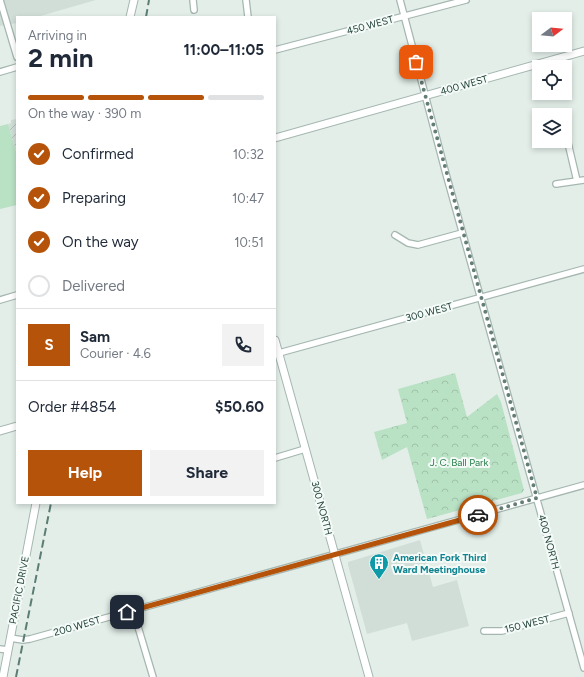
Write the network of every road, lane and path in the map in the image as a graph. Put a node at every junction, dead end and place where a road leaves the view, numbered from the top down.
1 (0, 0) edge
2 (134, 0) edge
3 (193, 0) edge
4 (246, 0) edge
5 (400, 0) edge
6 (466, 0) edge
7 (194, 10) dead end
8 (130, 16) edge
9 (248, 16) edge
10 (404, 16) junction
11 (276, 50) edge
12 (584, 51) edge
13 (16, 54) edge
14 (16, 67) edge
15 (0, 72) edge
16 (425, 96) junction
17 (276, 138) edge
18 (569, 148) edge
19 (584, 180) edge
20 (577, 181) junction
21 (556, 184) dead end
22 (462, 233) junction
23 (395, 235) dead end
24 (584, 269) edge
25 (16, 295) edge
26 (480, 298) junction
27 (0, 300) edge
28 (277, 354) edge
29 (16, 426) edge
30 (0, 431) edge
31 (305, 449) junction
32 (276, 458) edge
33 (584, 485) edge
34 (537, 498) junction
35 (36, 504) edge
36 (334, 554) junction
37 (133, 610) junction
38 (569, 613) junction
39 (484, 630) dead end
40 (10, 638) junction
41 (4, 650) edge
42 (584, 668) edge
43 (3, 677) edge
44 (153, 677) edge
45 (369, 677) edge

1 - 13 street
2 - 8 street
3 - 7 street
4 - 9 street
5 - 10 street, 400 NORTH
6 - 10 street, 450 WEST
10 - 11 street, 450 WEST
10 - 16 street, 400 NORTH
12 - 16 street, 400 WEST
14 - 15 street
16 - 17 street, 400 WEST
16 - 22 street, 400 NORTH
18 - 20 street
19 - 20 street
20 - 21 street
22 - 23 street
22 - 26 street, 400 NORTH
24 - 26 street, 300 WEST
25 - 27 street
26 - 28 street, 300 WEST
26 - 34 street, 400 NORTH
28 - 31 street, 300 NORTH
29 - 30 street
31 - 32 street
31 - 36 street, 300 NORTH
33 - 34 street, 200 WEST
34 - 36 street, 200 WEST
34 - 38 street, 400 NORTH
35 - 40 street, PACIFIC DRIVE
36 - 37 street, 200 WEST
36 - 45 street, 300 NORTH
37 - 40 street, 200 WEST
37 - 44 street
38 - 39 street, 150 WEST
38 - 42 street, 400 NORTH
40 - 41 street, PACIFIC DRIVE
41 - 43 street, PACIFIC DRIVE

